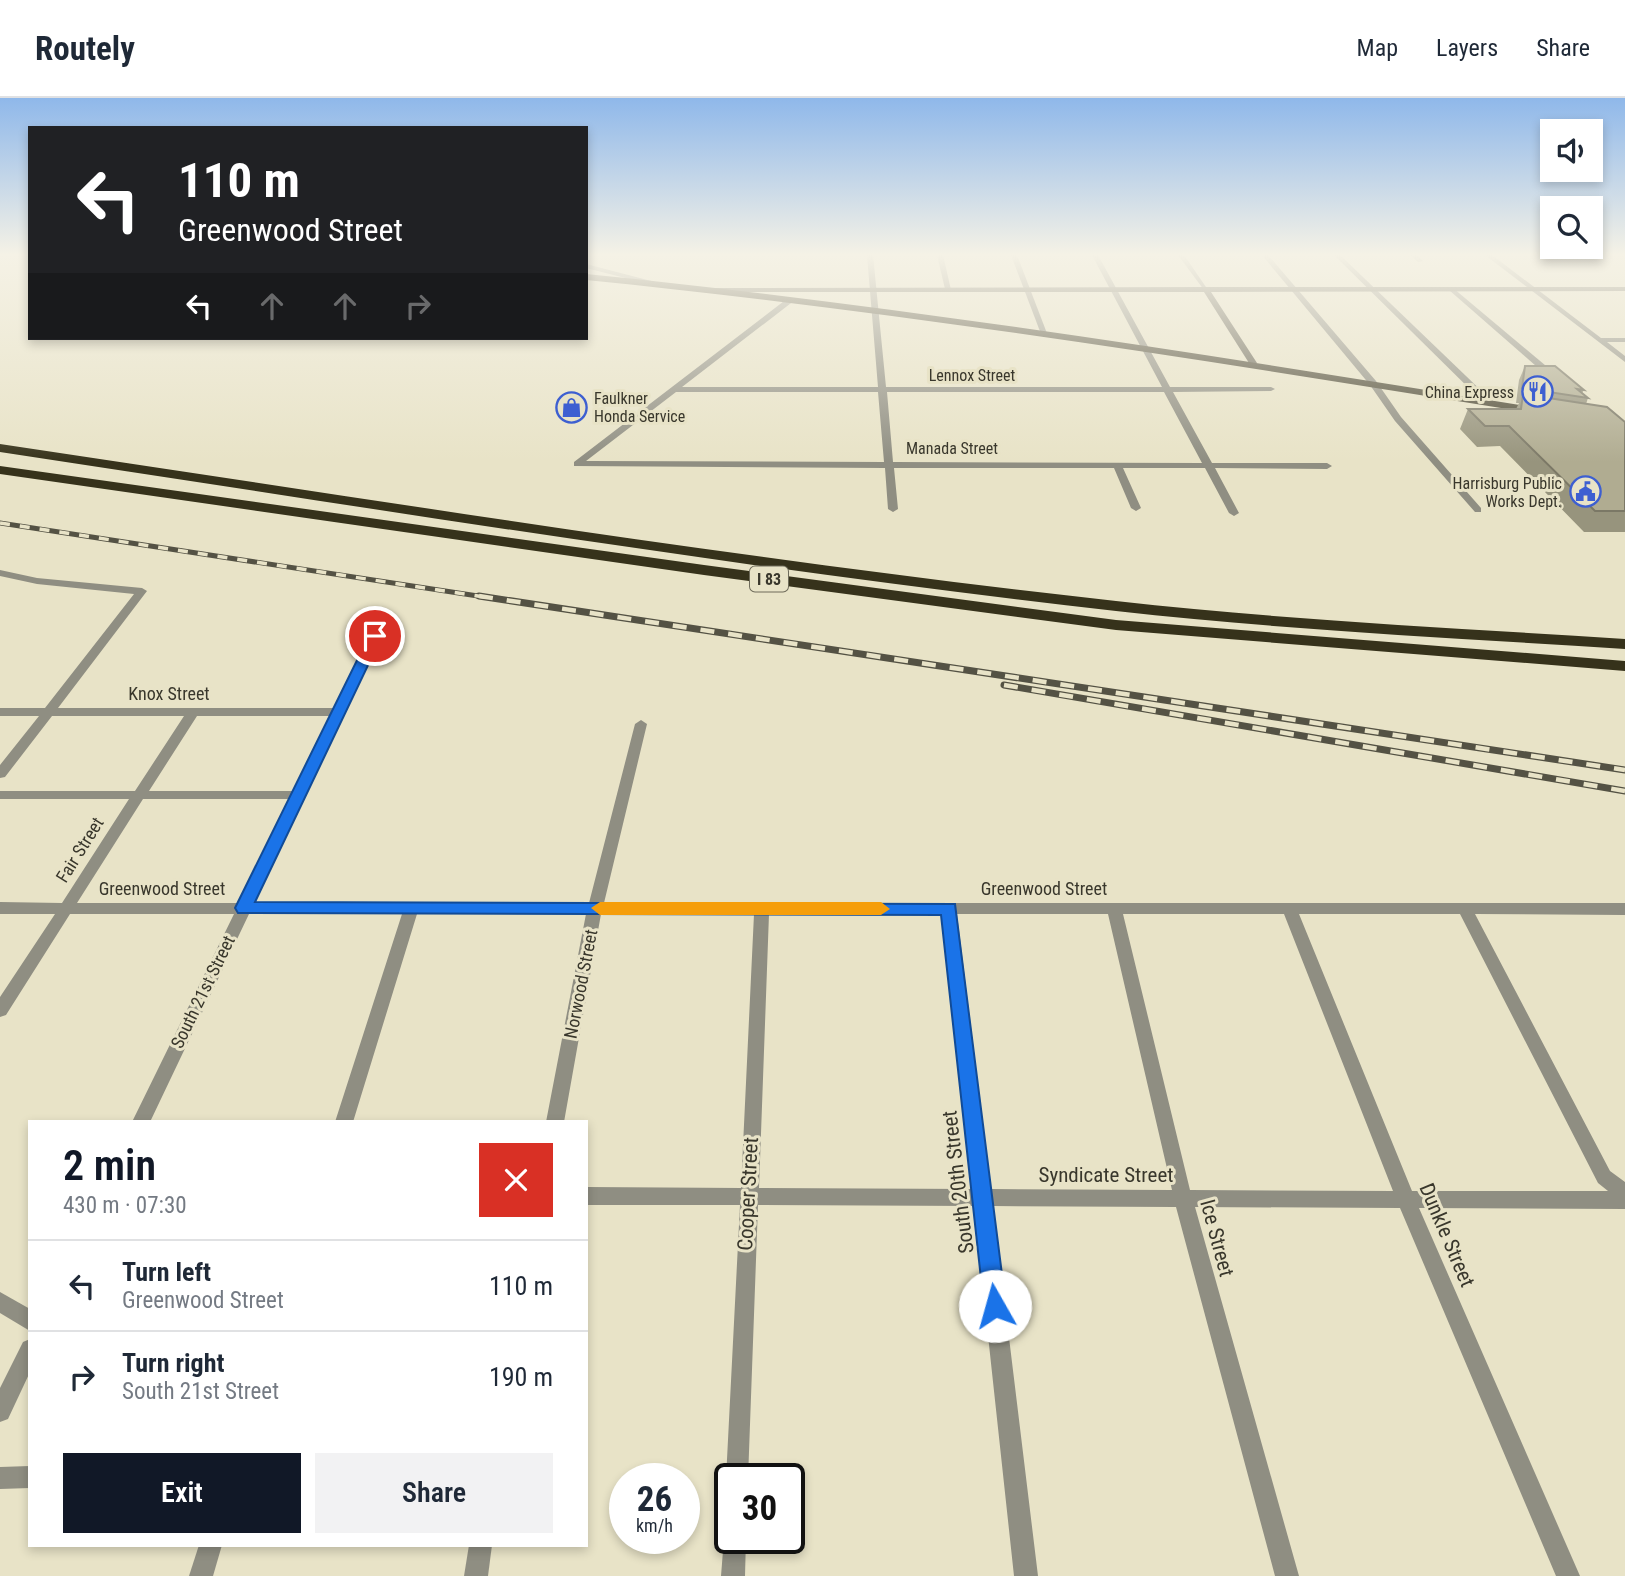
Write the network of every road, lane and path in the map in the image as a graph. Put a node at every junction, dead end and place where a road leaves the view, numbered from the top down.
1 (760, 324) edge
2 (876, 324) edge
3 (971, 324) edge
4 (1041, 324) edge
5 (1132, 324) edge
6 (1228, 324) edge
7 (1324, 324) edge
8 (1409, 324) edge
9 (1492, 324) edge
10 (1578, 324) edge
11 (1045, 334) junction
12 (1599, 340) junction
13 (1625, 340) edge
14 (1145, 348) junction
15 (1625, 360) edge
16 (1253, 363) junction
17 (1373, 383) junction
18 (1565, 387) edge
19 (884, 389) junction
20 (1168, 389) junction
21 (1271, 389) dead end
22 (673, 390) junction
23 (1488, 402) junction
24 (1554, 413) edge
25 (0, 448) edge
26 (889, 463) junction
27 (1117, 465) junction
28 (1209, 465) junction
29 (1327, 466) dead end
30 (0, 470) edge
31 (1136, 508) dead end
32 (893, 509) dead end
33 (1478, 510) dead end
34 (1234, 513) dead end
35 (0, 573) edge
36 (375, 636) dead end
37 (1625, 644) edge
38 (1625, 668) edge
39 (0, 712) edge
40 (48, 712) junction
41 (193, 712) junction
42 (339, 712) junction
43 (641, 724) dead end
44 (0, 774) edge
45 (0, 795) edge
46 (138, 795) junction
47 (298, 795) junction
48 (0, 908) edge
49 (66, 908) junction
50 (244, 908) junction
51 (595, 908) junction
52 (762, 908) junction
53 (411, 909) junction
54 (949, 909) junction
55 (1114, 909) junction
56 (1289, 909) junction
57 (1465, 909) junction
58 (1625, 909) edge
59 (0, 1010) edge
60 (142, 1120) edge
61 (345, 1120) edge
62 (555, 1120) edge
63 (1625, 1193) edge
64 (588, 1196) edge
65 (748, 1197) junction
66 (982, 1198) junction
67 (1182, 1198) junction
68 (1406, 1199) junction
69 (1625, 1200) edge
70 (0, 1302) edge
71 (28, 1320) edge
72 (28, 1353) edge
73 (0, 1411) edge
74 (738, 1463) edge
75 (28, 1477) edge
76 (0, 1478) edge
77 (211, 1547) edge
78 (481, 1547) edge
79 (734, 1554) edge
80 (201, 1576) edge
81 (476, 1576) edge
82 (733, 1576) edge
83 (1026, 1576) edge
84 (1287, 1576) edge
85 (1567, 1576) edge

1 - 22 street
2 - 19 street
3 - 11 main road
4 - 11 street
5 - 14 street
6 - 16 main road
7 - 17 street
8 - 23 street
9 - 18 street
10 - 12 street
11 - 14 main road
12 - 13 street
12 - 15 street
14 - 16 main road
14 - 20 street
16 - 17 main road
17 - 23 main road
17 - 33 street
19 - 20 street, Lennox Street
19 - 22 street, Lennox Street
19 - 26 street
20 - 21 street, Lennox Street
20 - 28 street
22 - 26 street, Manada Street
23 - 24 main road
25 - 37 highway, I 83
26 - 27 street, Manada Street
26 - 32 street
27 - 28 street, Manada Street
27 - 31 street
28 - 29 street, Manada Street
28 - 34 street
30 - 38 highway, I 83
35 - 40 street
36 - 42 street, South 21st Street
39 - 40 street, Knox Street
40 - 41 street, Knox Street
40 - 44 street
41 - 42 street, Knox Street
41 - 46 street, Fair Street
42 - 47 street, South 21st Street
43 - 51 street, Norwood Street
45 - 46 street
46 - 47 street
46 - 49 street, Fair Street
47 - 50 street, South 21st Street
48 - 49 street, Greenwood Street
49 - 50 street, Greenwood Street
49 - 59 street, Fair Street
50 - 53 street, Greenwood Street
50 - 60 street, South 21st Street
51 - 52 street, Greenwood Street
51 - 53 street, Greenwood Street
51 - 62 street, Norwood Street
52 - 54 street, Greenwood Street
52 - 65 street, Cooper Street
53 - 61 street
54 - 55 street, Greenwood Street
54 - 66 street, South 20th Street
55 - 56 street, Greenwood Street
55 - 67 street, Ice Street
56 - 57 street, Greenwood Street
56 - 68 street, Dunkle Street
57 - 58 street, Greenwood Street
57 - 63 street
64 - 65 street, Syndicate Street
65 - 66 street, Syndicate Street
65 - 74 street, Cooper Street
66 - 67 street, Syndicate Street
66 - 83 street, South 20th Street
67 - 68 street, Syndicate Street
67 - 84 street, Ice Street
68 - 69 street, Syndicate Street
68 - 85 street, Dunkle Street
70 - 71 street
72 - 73 street
75 - 76 street
77 - 80 street
78 - 81 street
79 - 82 street

